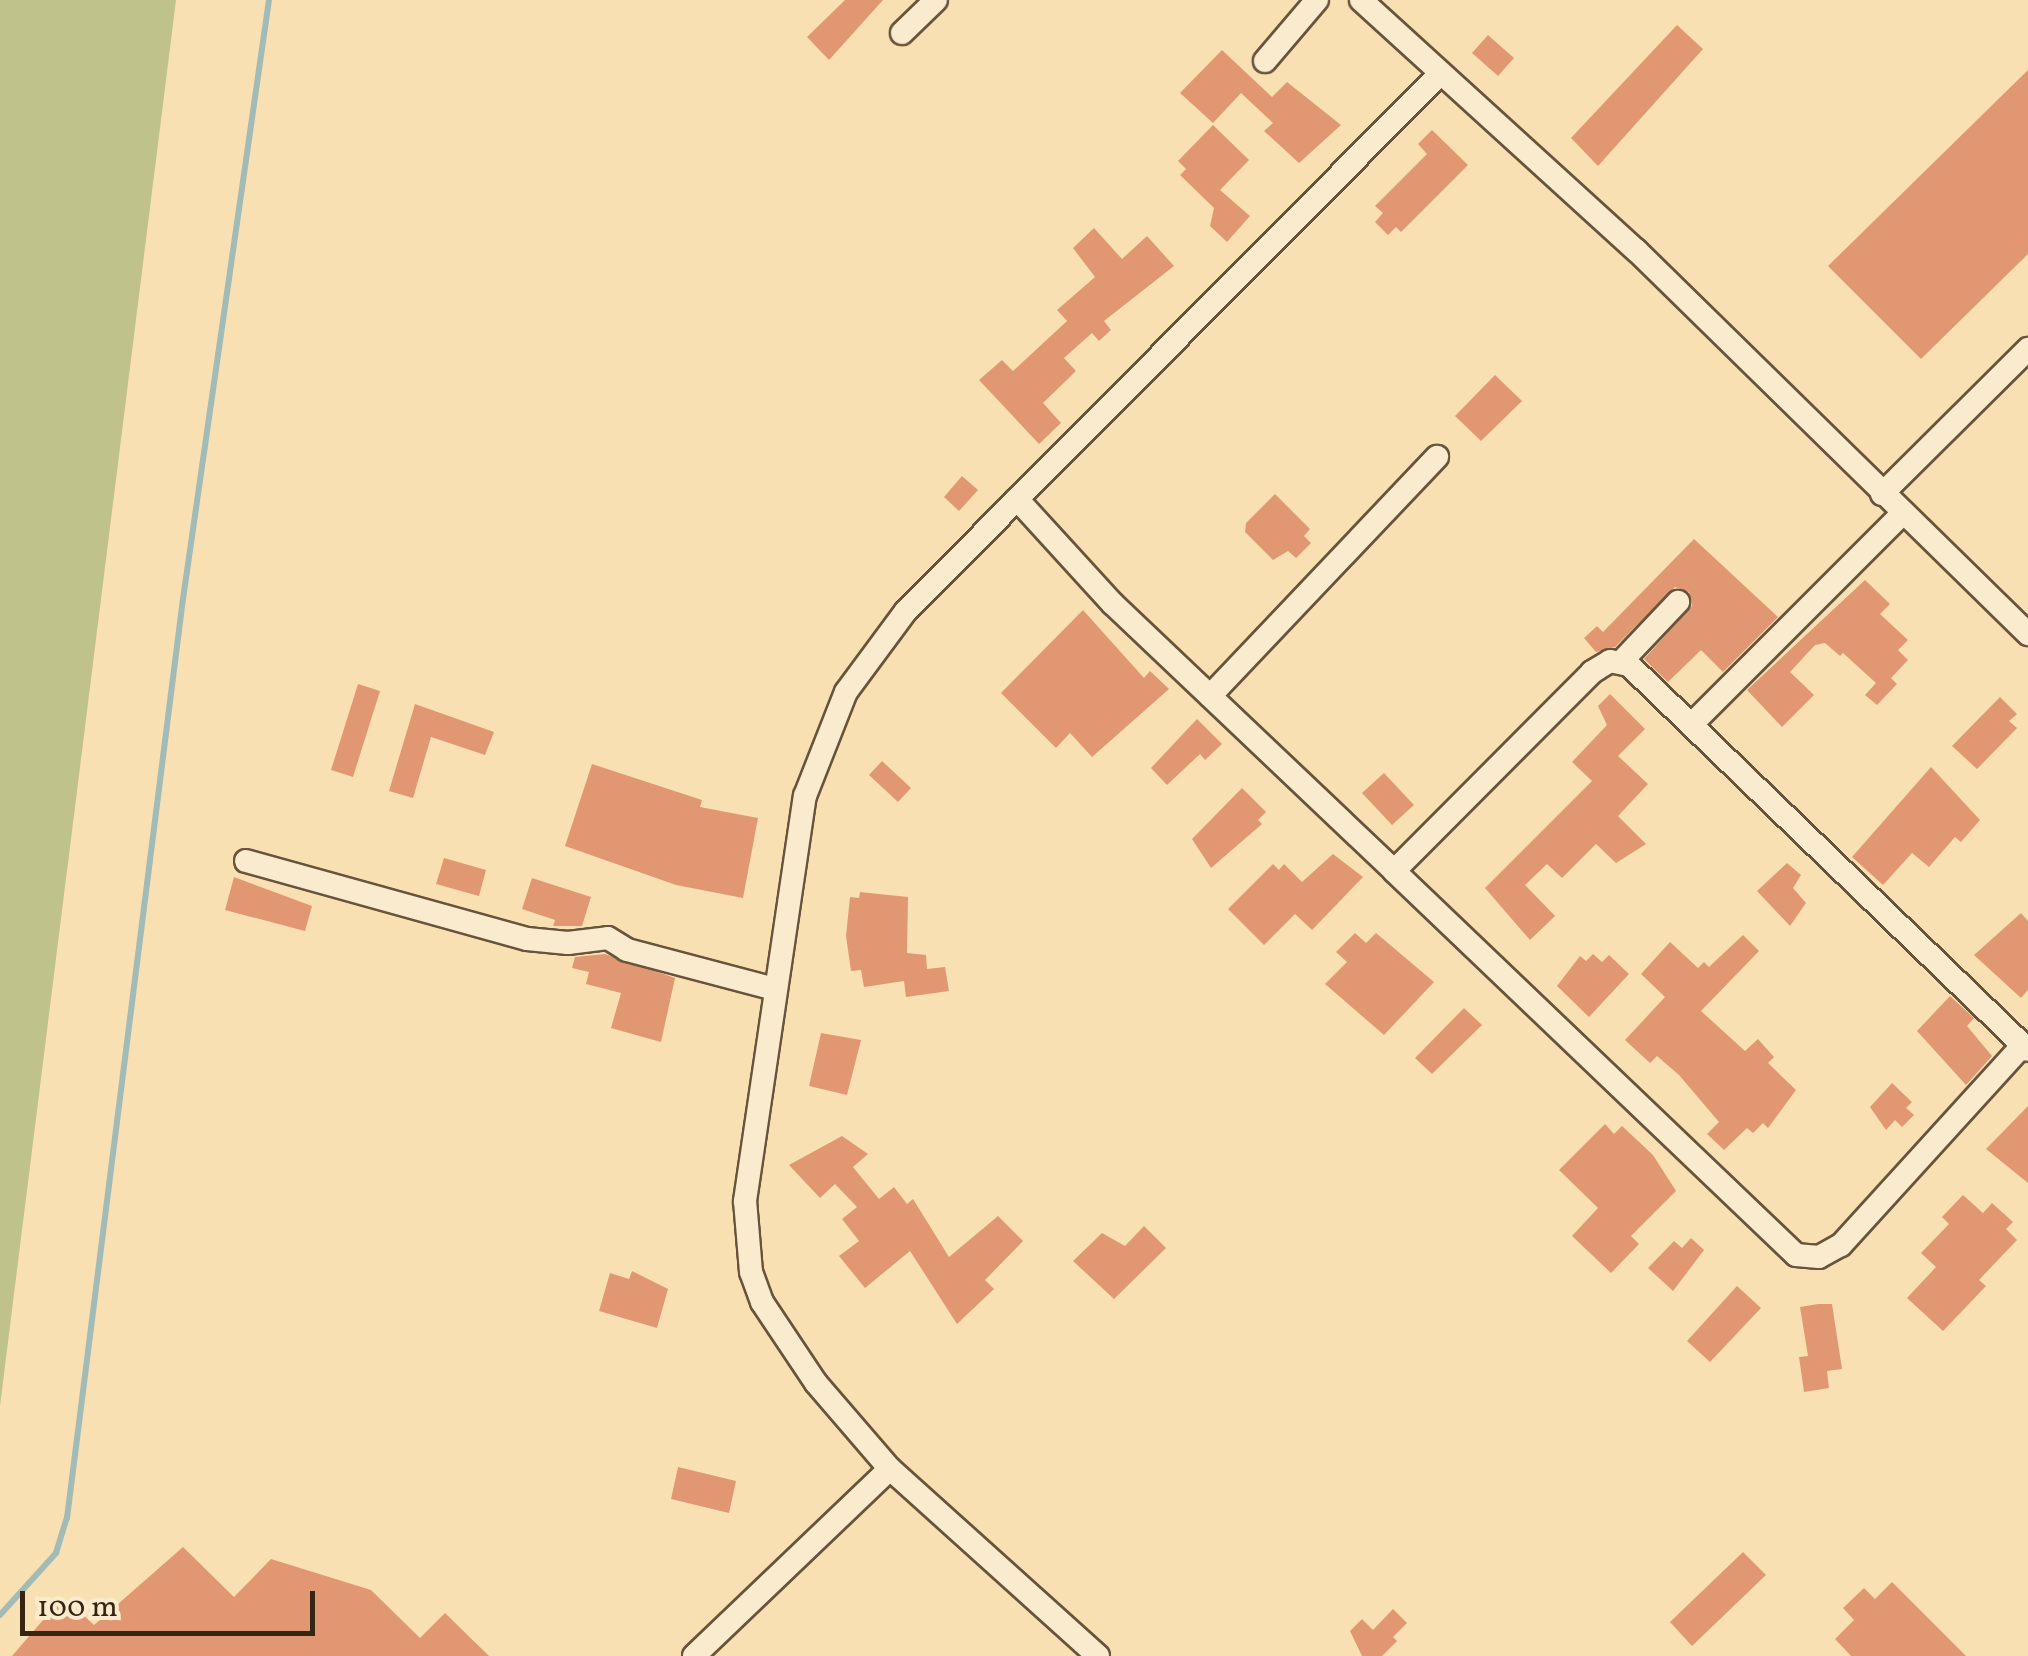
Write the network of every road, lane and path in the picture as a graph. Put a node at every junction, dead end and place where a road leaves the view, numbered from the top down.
1 (936, 0) edge
2 (1318, 0) edge
3 (1361, 0) edge
4 (902, 34) dead end
5 (1264, 62) dead end
6 (1439, 75) junction
7 (2028, 349) edge
8 (1438, 457) dead end
9 (1882, 494) junction
10 (1018, 498) junction
11 (1902, 514) junction
12 (1678, 602) dead end
13 (2028, 634) edge
14 (1621, 662) junction
15 (1210, 696) junction
16 (1690, 725) junction
17 (246, 861) dead end
18 (1394, 872) junction
19 (775, 989) junction
20 (2025, 1048) edge
21 (890, 1469) junction
22 (694, 1656) edge
23 (1098, 1656) edge

1 - 4 street
2 - 5 street
3 - 6 street
6 - 9 street
6 - 10 street
7 - 9 street
8 - 15 street
9 - 11 street
10 - 15 street
10 - 19 street
11 - 13 street
11 - 16 street
12 - 14 street
14 - 16 street
14 - 18 street
15 - 18 street
16 - 20 street
17 - 19 street
18 - 20 street
19 - 21 street
21 - 22 street
21 - 23 street

